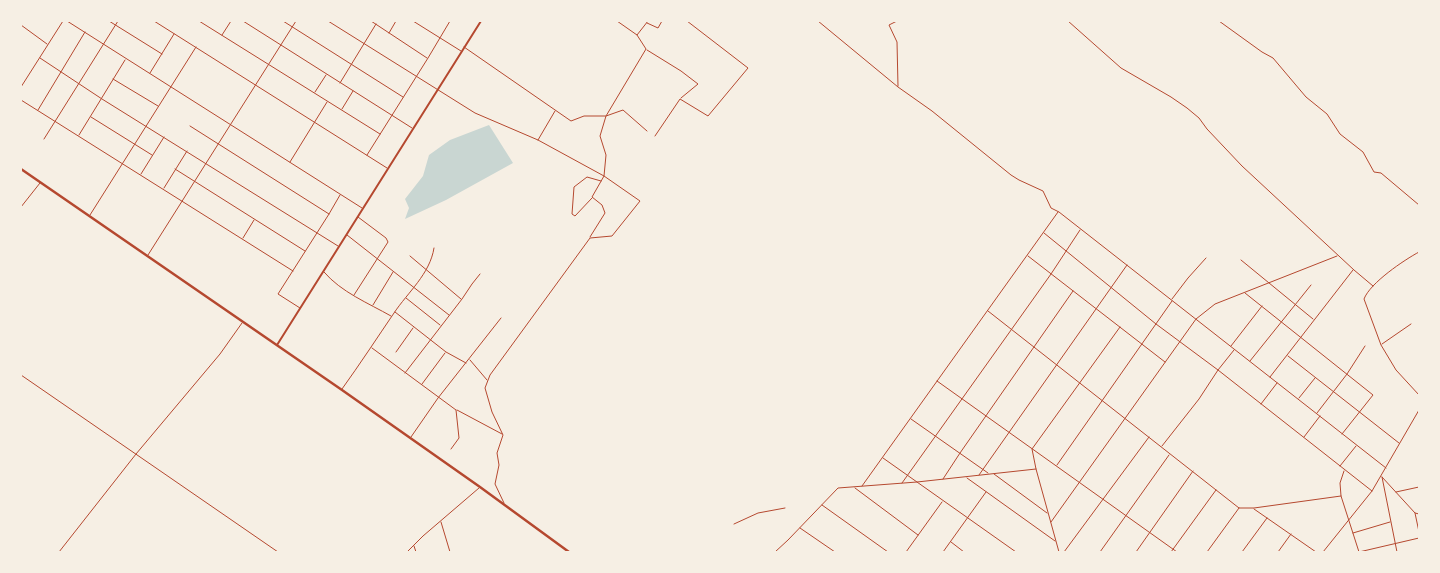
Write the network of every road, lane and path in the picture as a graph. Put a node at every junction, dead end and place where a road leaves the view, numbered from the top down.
1 (58, 21) edge
2 (67, 21) edge
3 (109, 21) edge
4 (118, 21) edge
5 (154, 21) edge
6 (199, 21) edge
7 (231, 21) edge
8 (243, 21) edge
9 (283, 21) edge
10 (296, 21) edge
11 (328, 21) edge
12 (371, 21) edge
13 (396, 21) edge
14 (413, 21) edge
15 (450, 21) edge
16 (481, 21) edge
17 (616, 21) edge
18 (662, 21) edge
19 (687, 21) edge
20 (818, 21) edge
21 (897, 21) edge
22 (1068, 21) edge
23 (1219, 21) edge
24 (62, 22) edge
25 (647, 22) edge
26 (21, 24) edge
27 (376, 24) junction
28 (116, 26) junction
29 (293, 27) junction
30 (85, 32) junction
31 (174, 34) junction
32 (389, 34) junction
33 (637, 35) junction
34 (222, 36) junction
35 (440, 38) junction
36 (48, 44) junction
37 (103, 44) junction
38 (364, 44) junction
39 (281, 45) junction
40 (196, 47) junction
41 (464, 47) junction
42 (646, 49) junction
43 (461, 52) junction
44 (162, 54) junction
45 (40, 58) junction
46 (126, 58) junction
47 (428, 58) junction
48 (352, 64) junction
49 (269, 65) junction
50 (60, 72) junction
51 (150, 74) junction
52 (326, 74) junction
53 (416, 77) junction
54 (113, 79) junction
55 (340, 83) junction
56 (78, 84) junction
57 (256, 85) junction
58 (21, 87) edge
59 (898, 87) junction
60 (171, 88) junction
61 (437, 90) junction
62 (353, 91) junction
63 (314, 93) junction
64 (404, 97) junction
65 (102, 99) junction
66 (680, 99) junction
67 (21, 100) edge
68 (327, 101) junction
69 (159, 106) junction
70 (37, 110) junction
71 (342, 110) junction
72 (555, 111) junction
73 (391, 115) junction
74 (90, 116) junction
75 (606, 116) junction
76 (55, 121) junction
77 (314, 122) junction
78 (231, 125) junction
79 (146, 126) junction
80 (190, 126) dead end
81 (412, 129) junction
82 (647, 131) dead end
83 (380, 134) junction
84 (78, 136) junction
85 (655, 136) dead end
86 (164, 137) junction
87 (44, 138) dead end
88 (538, 140) junction
89 (134, 144) junction
90 (219, 144) junction
91 (187, 151) junction
92 (152, 155) junction
93 (366, 155) junction
94 (290, 162) junction
95 (122, 163) junction
96 (207, 163) junction
97 (388, 168) junction
98 (175, 169) junction
99 (21, 170) edge
100 (140, 174) junction
101 (604, 176) junction
102 (601, 181) junction
103 (195, 182) junction
104 (41, 183) junction
105 (163, 189) junction
106 (340, 194) junction
107 (592, 197) junction
108 (183, 201) junction
109 (1419, 205) edge
110 (21, 207) edge
111 (363, 208) junction
112 (1059, 212) junction
113 (330, 214) junction
114 (89, 215) junction
115 (358, 216) junction
116 (255, 219) junction
117 (1080, 229) junction
118 (316, 233) junction
119 (1044, 233) junction
120 (347, 234) junction
121 (590, 238) junction
122 (243, 239) junction
123 (339, 247) junction
124 (434, 248) dead end
125 (305, 251) junction
126 (1067, 251) junction
127 (1419, 252) edge
128 (1028, 255) junction
129 (148, 256) junction
130 (410, 256) dead end
131 (1338, 256) junction
132 (378, 258) junction
133 (1206, 258) dead end
134 (1241, 260) dead end
135 (1127, 265) junction
136 (426, 269) junction
137 (1354, 270) junction
138 (293, 271) junction
139 (323, 271) junction
140 (394, 271) junction
141 (480, 274) dead end
142 (1051, 274) junction
143 (1269, 284) junction
144 (1311, 285) dead end
145 (1373, 286) junction
146 (414, 287) junction
147 (1111, 287) junction
148 (1073, 291) junction
149 (1245, 293) junction
150 (354, 295) junction
151 (406, 298) junction
152 (462, 299) junction
153 (1172, 300) junction
154 (1296, 304) junction
155 (373, 306) junction
156 (1262, 306) junction
157 (300, 308) junction
158 (1096, 309) junction
159 (988, 311) junction
160 (395, 312) junction
161 (449, 315) junction
162 (392, 316) junction
163 (501, 318) dead end
164 (1196, 320) junction
165 (1314, 320) junction
166 (1282, 321) junction
167 (242, 322) junction
168 (1156, 324) junction
169 (1411, 324) dead end
170 (440, 326) junction
171 (1120, 327) junction
172 (413, 328) junction
173 (1011, 329) junction
174 (1301, 337) junction
175 (430, 340) junction
176 (1180, 342) junction
177 (1142, 344) junction
178 (1381, 345) junction
179 (276, 346) junction
180 (1230, 346) junction
181 (1365, 346) dead end
182 (1034, 347) junction
183 (371, 348) junction
184 (1235, 350) junction
185 (396, 352) dead end
186 (446, 352) junction
187 (1288, 356) junction
188 (469, 360) junction
189 (1166, 362) junction
190 (1250, 362) junction
191 (466, 363) junction
192 (1057, 365) junction
193 (1218, 370) junction
194 (405, 373) junction
195 (1347, 374) junction
196 (21, 375) edge
197 (1270, 377) junction
198 (1315, 377) junction
199 (488, 381) junction
200 (937, 381) junction
201 (1080, 382) junction
202 (1277, 383) junction
203 (421, 385) junction
204 (342, 390) junction
205 (1334, 392) junction
206 (1419, 395) edge
207 (438, 398) junction
208 (962, 399) junction
209 (1298, 399) junction
210 (1102, 400) junction
211 (1261, 404) junction
212 (456, 410) junction
213 (1419, 410) edge
214 (1359, 413) junction
215 (1317, 414) junction
216 (986, 416) junction
217 (1320, 416) junction
218 (1125, 418) junction
219 (910, 419) junction
220 (1009, 432) junction
221 (503, 434) junction
222 (1342, 434) junction
223 (935, 436) junction
224 (1149, 436) junction
225 (1304, 437) junction
226 (410, 438) junction
227 (1399, 444) junction
228 (1357, 445) junction
229 (1162, 446) junction
230 (451, 449) dead end
231 (1032, 449) junction
232 (960, 453) junction
233 (136, 454) junction
234 (1170, 454) junction
235 (882, 458) junction
236 (1056, 466) junction
237 (1340, 466) junction
238 (1386, 468) junction
239 (1036, 469) junction
240 (983, 470) junction
241 (1345, 470) junction
242 (1193, 471) junction
243 (989, 473) junction
244 (993, 474) junction
245 (979, 475) junction
246 (908, 476) junction
247 (1382, 476) junction
248 (966, 477) junction
249 (943, 480) junction
250 (917, 482) junction
251 (1079, 482) junction
252 (902, 483) junction
253 (853, 486) junction
254 (862, 486) junction
255 (480, 487) junction
256 (1419, 487) edge
257 (1216, 489) junction
258 (1372, 491) junction
259 (986, 492) junction
260 (1396, 492) junction
261 (1341, 496) junction
262 (1102, 498) junction
263 (943, 500) junction
264 (504, 504) junction
265 (822, 505) junction
266 (785, 508) dead end
267 (1239, 508) junction
268 (1254, 508) junction
269 (1415, 513) junction
270 (1048, 514) junction
271 (1419, 514) edge
272 (1127, 516) junction
273 (968, 517) junction
274 (1267, 518) junction
275 (1348, 519) junction
276 (441, 522) junction
277 (1051, 522) junction
278 (1391, 522) junction
279 (734, 524) dead end
280 (800, 528) junction
281 (1149, 532) junction
282 (1419, 532) edge
283 (1353, 533) junction
284 (1291, 534) junction
285 (918, 535) junction
286 (1419, 538) edge
287 (950, 542) junction
288 (1056, 542) junction
289 (1395, 543) junction
290 (414, 546) junction
291 (1173, 549) junction
292 (777, 550) junction
293 (59, 552) edge
294 (278, 552) edge
295 (407, 552) edge
296 (416, 552) edge
297 (450, 552) edge
298 (569, 552) edge
299 (775, 552) edge
300 (780, 552) edge
301 (834, 552) edge
302 (888, 552) edge
303 (906, 552) edge
304 (943, 552) edge
305 (964, 552) edge
306 (1016, 552) edge
307 (1060, 552) edge
308 (1064, 552) edge
309 (1100, 552) edge
310 (1136, 552) edge
311 (1171, 552) edge
312 (1177, 552) edge
313 (1207, 552) edge
314 (1242, 552) edge
315 (1278, 552) edge
316 (1316, 552) edge
317 (1323, 552) edge
318 (1359, 552) edge
319 (1397, 552) edge

1 - 24 street
2 - 30 street
3 - 28 street
4 - 28 street
5 - 31 street
6 - 34 street
7 - 34 street
8 - 39 street
9 - 29 street
10 - 29 street
11 - 38 street
12 - 27 street
13 - 32 street
14 - 35 street
15 - 35 street
16 - 41 street
17 - 33 street
18 - 25 street
19 - 66 street
20 - 59 street
21 - 59 street
22 - 131 street
23 - 109 street
24 - 36 street
25 - 33 street
26 - 36 street
27 - 32 street
27 - 38 street
28 - 37 street
28 - 44 street
29 - 39 street
29 - 48 street
30 - 37 street
30 - 50 street
31 - 40 street
31 - 44 street
32 - 47 street
33 - 42 street
34 - 49 street
35 - 43 street
35 - 47 street
36 - 45 street
37 - 46 street
37 - 56 street
38 - 48 street
38 - 53 street
39 - 49 street
39 - 52 street
40 - 57 street
40 - 60 street
41 - 43 street
41 - 72 street
42 - 66 street
42 - 75 street
43 - 61 street
44 - 51 street
45 - 50 street
45 - 58 street
46 - 51 street
46 - 54 street
47 - 53 street
48 - 55 street
48 - 64 street
49 - 57 street
49 - 63 street
50 - 56 street
50 - 70 street
51 - 60 street
52 - 55 street
52 - 63 street
53 - 61 street
53 - 64 street
54 - 65 street
54 - 69 street
55 - 62 street
56 - 65 street
56 - 76 street
57 - 77 street
57 - 78 street
59 - 112 street
60 - 69 street
60 - 78 street
61 - 81 street
61 - 88 street
62 - 71 street
62 - 73 street
63 - 68 street
64 - 73 street
65 - 74 street
65 - 79 street
66 - 85 street
67 - 70 street
68 - 71 street
68 - 77 street
69 - 79 street
70 - 76 street
71 - 83 street
72 - 75 street
72 - 88 street
73 - 81 street
73 - 83 street
74 - 84 street
74 - 89 street
75 - 82 street
75 - 101 street
76 - 84 street
76 - 87 street
77 - 93 street
77 - 94 street
78 - 90 street
78 - 94 street
79 - 86 street
79 - 89 street
80 - 90 street
81 - 97 street
83 - 93 street
84 - 95 street
86 - 91 street
86 - 92 street
88 - 101 street
89 - 92 street
89 - 95 street
90 - 96 street
90 - 113 street
91 - 96 street
91 - 98 street
92 - 100 street
93 - 97 street
94 - 106 street
95 - 100 street
95 - 114 street
96 - 103 street
96 - 118 street
97 - 111 street
98 - 103 street
98 - 105 street
99 - 104 main road
100 - 105 street
101 - 102 street
101 - 121 street
102 - 107 street
102 - 107 street
103 - 108 street
103 - 116 street
104 - 110 street
104 - 114 main road
105 - 108 street
106 - 111 street
106 - 113 street
107 - 121 street
108 - 122 street
108 - 129 street
111 - 115 street
112 - 117 street
112 - 119 street
113 - 118 street
114 - 129 main road
115 - 120 street
115 - 132 street
116 - 122 street
116 - 125 street
117 - 126 street
117 - 135 street
118 - 123 street
118 - 125 street
119 - 126 street
119 - 128 street
120 - 123 street
120 - 132 street
121 - 199 street
122 - 138 street
123 - 139 street
124 - 136 street
125 - 138 street
126 - 142 street
126 - 147 street
127 - 145 street
128 - 142 street
128 - 159 street
129 - 167 main road
130 - 136 street
131 - 137 street
131 - 143 street
132 - 140 street
132 - 150 street
133 - 153 street
134 - 143 street
135 - 147 street
135 - 153 street
136 - 146 street
136 - 152 street
137 - 145 street
137 - 165 street
138 - 157 street
139 - 150 street
139 - 157 street
140 - 146 street
140 - 155 street
141 - 152 street
142 - 148 street
142 - 173 street
143 - 149 street
143 - 154 street
144 - 154 street
145 - 178 street
146 - 151 street
146 - 161 street
147 - 158 street
147 - 168 street
148 - 158 street
148 - 182 street
149 - 156 street
149 - 164 street
150 - 155 street
151 - 160 street
151 - 170 street
152 - 161 street
153 - 164 street
153 - 168 street
154 - 165 street
154 - 166 street
155 - 162 street
156 - 166 street
156 - 180 street
157 - 179 street
158 - 171 street
158 - 192 street
159 - 173 street
159 - 200 street
160 - 162 street
160 - 172 street
161 - 170 street
162 - 183 street
163 - 188 street
164 - 176 street
164 - 180 street
165 - 174 street
166 - 174 street
166 - 190 street
167 - 179 main road
167 - 233 street
168 - 176 street
168 - 177 street
169 - 178 street
170 - 175 street
171 - 177 street
171 - 201 street
172 - 175 street
172 - 185 street
173 - 182 street
173 - 208 street
174 - 187 street
174 - 195 street
175 - 186 street
175 - 194 street
176 - 189 street
176 - 193 street
177 - 189 street
177 - 210 street
178 - 206 street
179 - 204 main road
180 - 184 street
181 - 195 street
182 - 192 street
182 - 216 street
183 - 194 street
183 - 204 street
184 - 190 street
184 - 193 street
186 - 191 street
186 - 203 street
187 - 197 street
187 - 198 street
188 - 191 street
188 - 199 street
189 - 218 street
190 - 197 street
191 - 207 street
192 - 201 street
192 - 220 street
193 - 211 street
193 - 229 street
194 - 203 street
195 - 205 street
195 - 214 street
196 - 233 street
197 - 202 street
198 - 205 street
198 - 209 street
199 - 221 street
200 - 208 street
200 - 219 street
201 - 210 street
201 - 231 street
202 - 209 street
202 - 211 street
203 - 207 street
204 - 226 main road
205 - 214 street
205 - 215 street
207 - 212 street
207 - 226 street
208 - 216 street
208 - 223 street
209 - 215 street
210 - 218 street
210 - 236 street
211 - 225 street
212 - 221 street
212 - 230 street
213 - 227 street
214 - 222 street
214 - 227 street
215 - 217 street
216 - 220 street
216 - 232 street
217 - 222 street
217 - 225 street
218 - 224 street
218 - 251 street
219 - 223 street
219 - 235 street
220 - 231 street
220 - 240 street
221 - 264 street
222 - 228 street
223 - 232 street
223 - 246 street
224 - 229 street
224 - 262 street
225 - 237 street
226 - 255 main road
227 - 238 street
228 - 237 street
228 - 238 street
229 - 234 street
231 - 236 street
231 - 239 street
232 - 240 street
232 - 249 street
233 - 293 street
233 - 294 street
234 - 242 street
234 - 272 street
235 - 246 street
235 - 254 street
236 - 251 street
237 - 241 street
238 - 247 street
239 - 244 street
239 - 270 street
240 - 243 street
240 - 245 street
241 - 258 street
241 - 261 street
242 - 257 street
242 - 281 street
243 - 244 street
243 - 245 street
244 - 270 street
245 - 248 street
246 - 250 street
246 - 252 street
247 - 258 street
247 - 260 street
247 - 278 street
248 - 249 street
248 - 259 street
249 - 250 street
250 - 252 street
250 - 263 street
251 - 262 street
251 - 277 street
252 - 254 street
253 - 254 street
253 - 265 street
253 - 285 street
255 - 264 main road
255 - 276 street
256 - 260 street
257 - 267 street
257 - 291 street
258 - 275 street
259 - 273 street
259 - 288 street
260 - 269 street
261 - 268 street
261 - 275 street
262 - 272 street
262 - 308 street
263 - 273 street
263 - 285 street
264 - 298 main road
265 - 280 street
265 - 302 street
266 - 279 street
267 - 268 street
267 - 313 street
268 - 274 street
269 - 271 street
269 - 282 street
270 - 277 street
272 - 281 street
272 - 309 street
273 - 287 street
273 - 306 street
274 - 284 street
274 - 314 street
275 - 283 street
275 - 317 street
276 - 290 street
276 - 297 street
277 - 288 street
278 - 283 street
278 - 289 street
280 - 292 street
280 - 301 street
281 - 291 street
281 - 310 street
283 - 318 street
284 - 315 street
284 - 316 street
285 - 303 street
286 - 289 street
287 - 304 street
287 - 305 street
288 - 307 street
289 - 318 street
289 - 319 street
290 - 295 street
290 - 296 street
291 - 311 street
291 - 312 street
292 - 299 street
292 - 300 street

